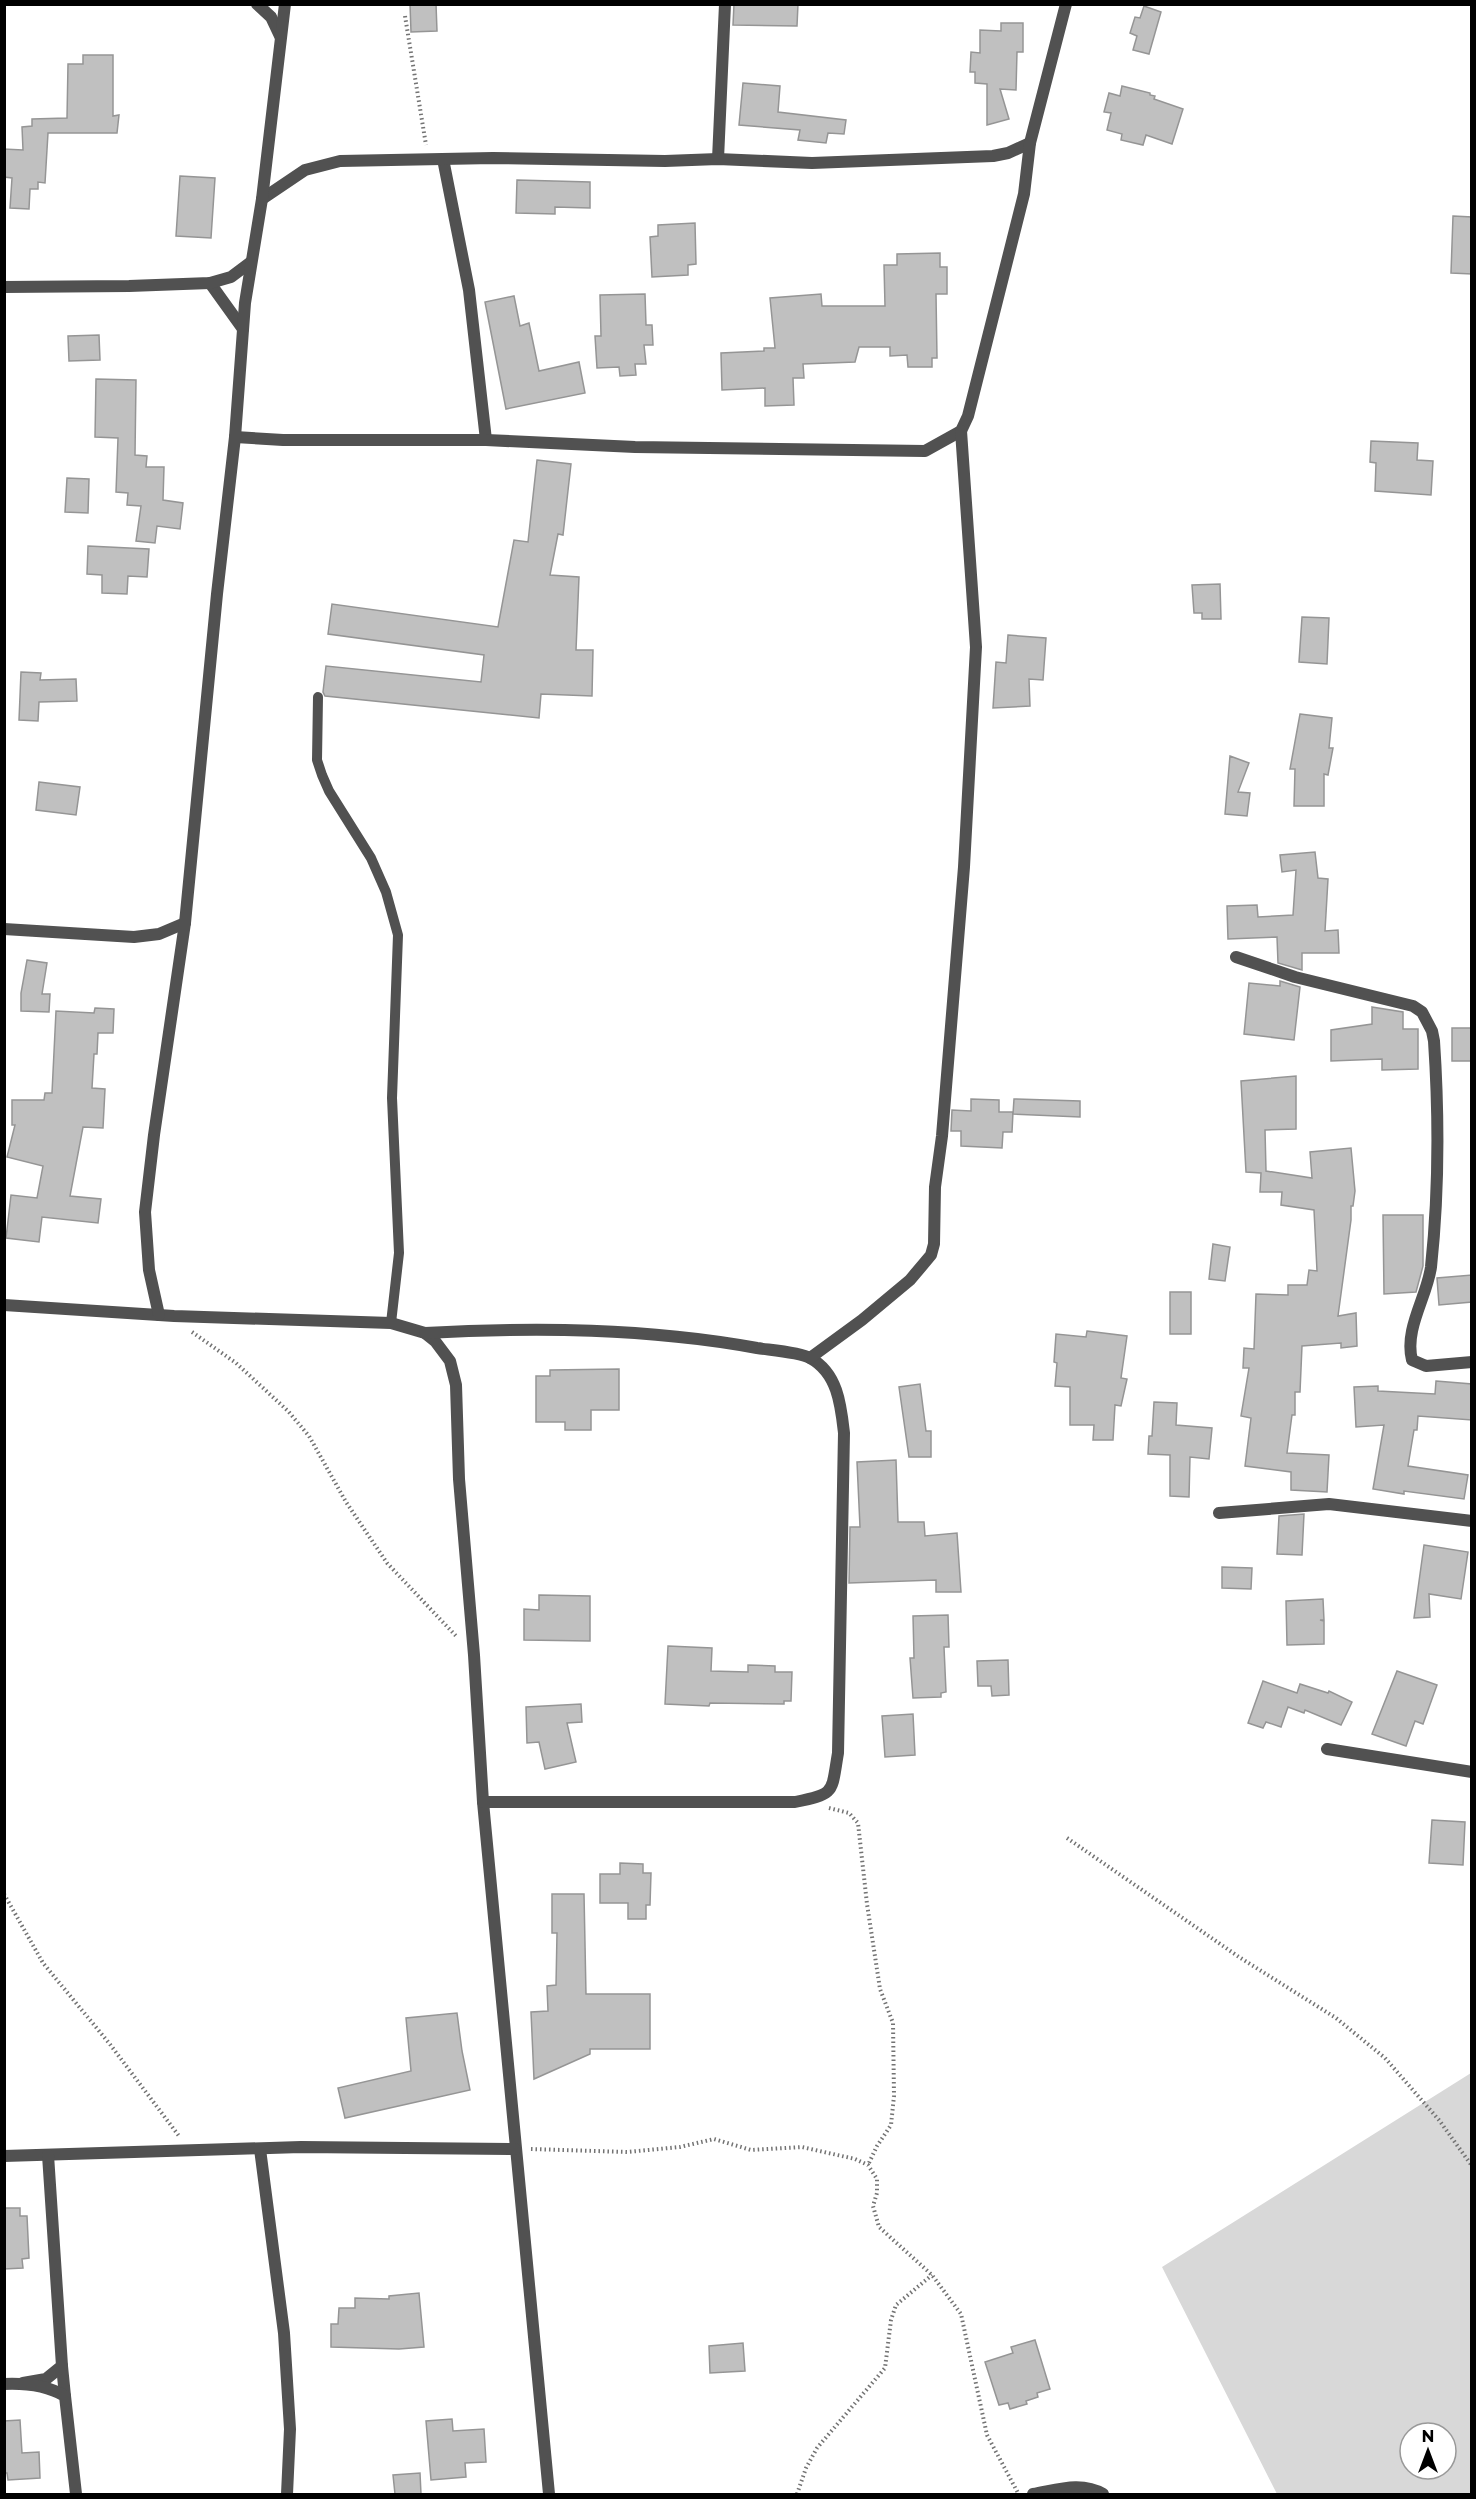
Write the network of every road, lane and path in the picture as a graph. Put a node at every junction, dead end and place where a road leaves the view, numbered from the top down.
1 (256, 4) edge
2 (285, 4) edge
3 (725, 4) edge
4 (1066, 4) edge
5 (405, 16) dead end
6 (281, 38) junction
7 (1030, 143) junction
8 (429, 159) junction
9 (443, 159) junction
10 (718, 159) junction
11 (262, 199) junction
12 (251, 262) junction
13 (210, 283) junction
14 (4, 287) edge
15 (243, 329) junction
16 (961, 431) junction
17 (236, 436) junction
18 (486, 440) junction
19 (318, 697) dead end
20 (185, 923) junction
21 (4, 929) edge
22 (1236, 957) dead end
23 (4, 1305) edge
24 (159, 1315) junction
25 (174, 1316) junction
26 (391, 1323) junction
27 (425, 1333) junction
28 (810, 1358) junction
29 (1472, 1362) edge
30 (1220, 1513) dead end
31 (1472, 1521) edge
32 (474, 1655) junction
33 (1327, 1749) dead end
34 (1472, 1772) edge
35 (801, 1801) junction
36 (483, 1802) junction
37 (1067, 1838) dead end
38 (4, 1894) edge
39 (260, 2149) junction
40 (515, 2149) junction
41 (191, 2152) junction
42 (48, 2155) junction
43 (4, 2156) edge
44 (868, 2165) junction
45 (1472, 2166) edge
46 (932, 2275) junction
47 (62, 2366) junction
48 (23, 2383) junction
49 (4, 2384) edge
50 (65, 2396) junction
51 (76, 2494) edge
52 (287, 2494) edge
53 (549, 2494) edge
54 (797, 2494) edge
55 (1019, 2494) edge
56 (1033, 2494) edge
57 (1103, 2494) edge

1 - 6 street
2 - 6 street
3 - 10 street
4 - 7 street
5 - 8 path
6 - 11 street
7 - 10 street
7 - 16 street
8 - 9 street
8 - 11 street
9 - 10 street
9 - 18 street
11 - 12 street
12 - 13 street
12 - 15 street
13 - 14 street
13 - 15 street
15 - 17 street
16 - 18 street
16 - 28 street
17 - 18 street
17 - 20 street
19 - 26 lane
20 - 21 street
20 - 24 street
22 - 29 street
23 - 24 street
24 - 25 street
25 - 26 street
25 - 32 path
26 - 27 street
27 - 28 street
27 - 32 street
28 - 35 street
30 - 31 street
32 - 36 street
33 - 34 street
35 - 36 street
35 - 44 path
36 - 40 street
37 - 45 path
38 - 41 path
39 - 40 street
39 - 41 street
39 - 52 street
40 - 44 path
40 - 53 street
41 - 42 street
42 - 43 street
42 - 47 street
44 - 46 path
46 - 54 path
46 - 55 path
47 - 48 street
47 - 50 street
48 - 49 street
48 - 50 street
50 - 51 street
56 - 57 street

